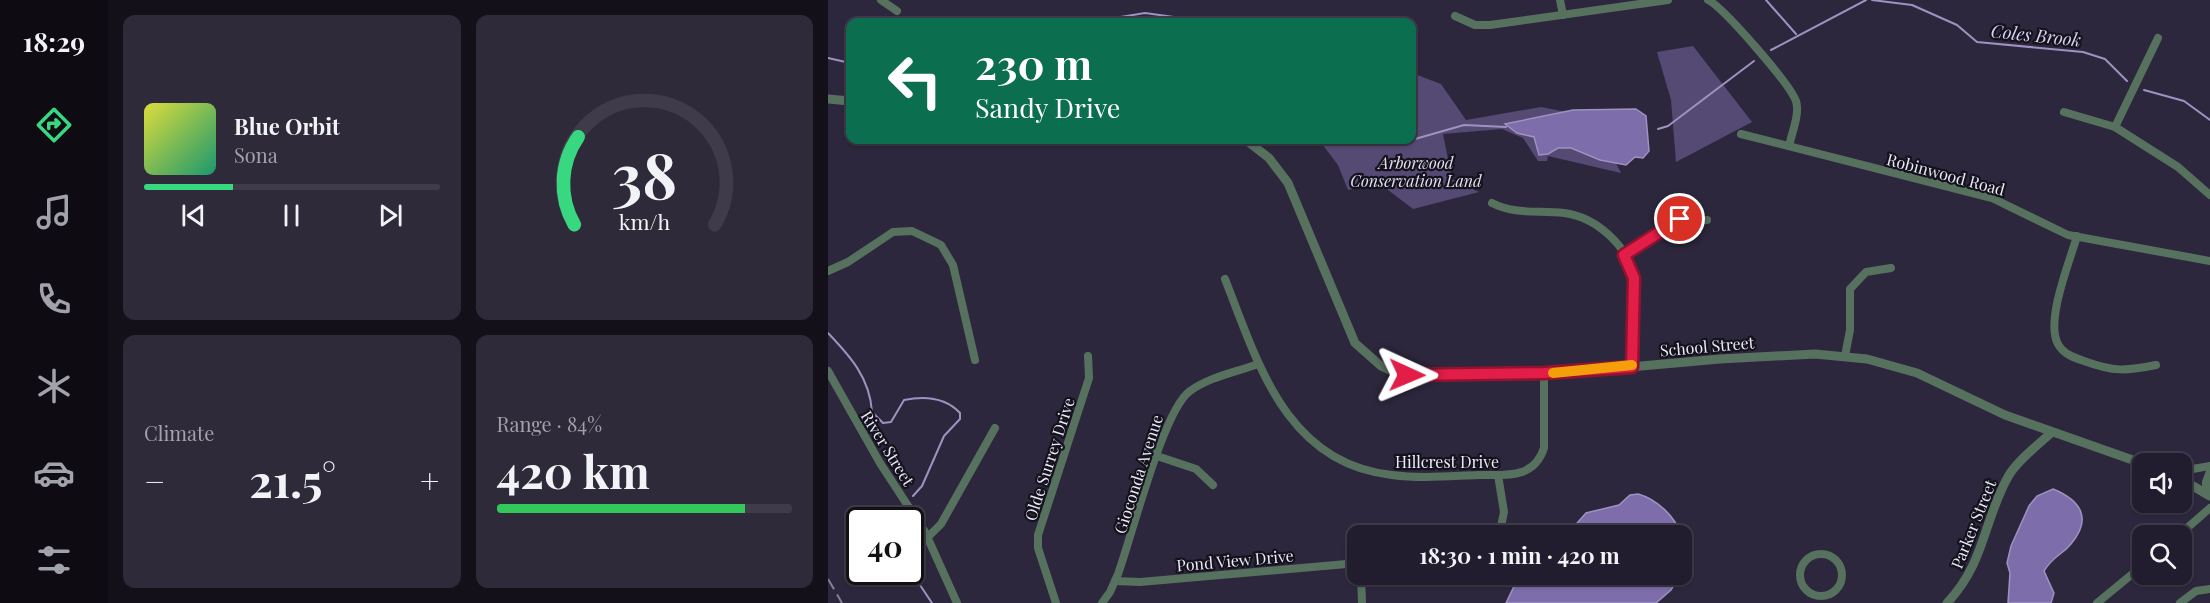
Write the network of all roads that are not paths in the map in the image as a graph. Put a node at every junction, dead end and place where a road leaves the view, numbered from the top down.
1 (881, 0) edge
2 (1560, 0) edge
3 (1668, 0) edge
4 (1708, 0) edge
5 (897, 11) dead end
6 (1563, 15) junction
7 (1455, 16) dead end
8 (2158, 38) dead end
9 (828, 99) edge
10 (846, 101) edge
11 (2064, 112) dead end
12 (2115, 127) junction
13 (1741, 134) dead end
14 (1251, 144) edge
15 (1788, 146) junction
16 (2210, 195) edge
17 (1492, 203) dead end
18 (1707, 220) dead end
19 (2077, 236) junction
20 (1624, 255) junction
21 (2210, 261) edge
22 (1891, 268) dead end
23 (828, 271) edge
24 (1225, 279) dead end
25 (1088, 356) dead end
26 (1845, 356) junction
27 (975, 360) dead end
28 (1258, 364) junction
29 (2157, 365) dead end
30 (1632, 367) junction
31 (828, 371) edge
32 (1544, 373) junction
33 (995, 428) dead end
34 (2052, 432) junction
35 (1157, 456) junction
36 (2132, 460) edge
37 (2210, 466) edge
38 (2192, 469) edge
39 (2210, 471) edge
40 (1498, 475) junction
41 (1214, 485) dead end
42 (2192, 486) edge
43 (2208, 495) edge
44 (2210, 508) edge
45 (1501, 525) edge
46 (2191, 525) edge
47 (927, 537) junction
48 (1347, 564) edge
49 (2132, 574) edge
50 (1115, 581) junction
51 (1361, 585) edge
52 (2210, 589) edge
53 (1818, 599) edge
54 (957, 603) edge
55 (1056, 603) edge
56 (1102, 603) edge
57 (1362, 603) edge
58 (1947, 603) edge
59 (2097, 603) edge
60 (2180, 603) edge

1 - 5 street
2 - 6 street
3 - 6 street
4 - 15 street
6 - 7 street
8 - 12 street
9 - 10 street
11 - 12 street
12 - 16 street
13 - 15 street, Robinwood Road
14 - 32 street, School Street
15 - 19 street, Robinwood Road
17 - 20 street
18 - 20 street
19 - 21 street, Robinwood Road
19 - 29 street
20 - 30 street
22 - 26 street
23 - 27 street
24 - 28 street, Hillcrest Drive
25 - 55 street, Olde Surrey Drive
26 - 30 street, School Street
26 - 34 street, School Street
28 - 35 street, Gioconda Avenue
28 - 40 street, Hillcrest Drive
30 - 32 street, School Street
31 - 47 street, River Street
32 - 40 street, Hillcrest Drive
33 - 47 street
34 - 36 street, School Street
34 - 58 street, Parker Street
35 - 41 street
35 - 50 street, Gioconda Avenue
37 - 38 street
39 - 43 street
40 - 45 street
42 - 43 street
44 - 46 street
47 - 54 street, River Street
48 - 50 street, Pond View Drive
49 - 59 street
50 - 56 street, Gioconda Avenue
51 - 57 street
52 - 60 street
53 - 53 street

